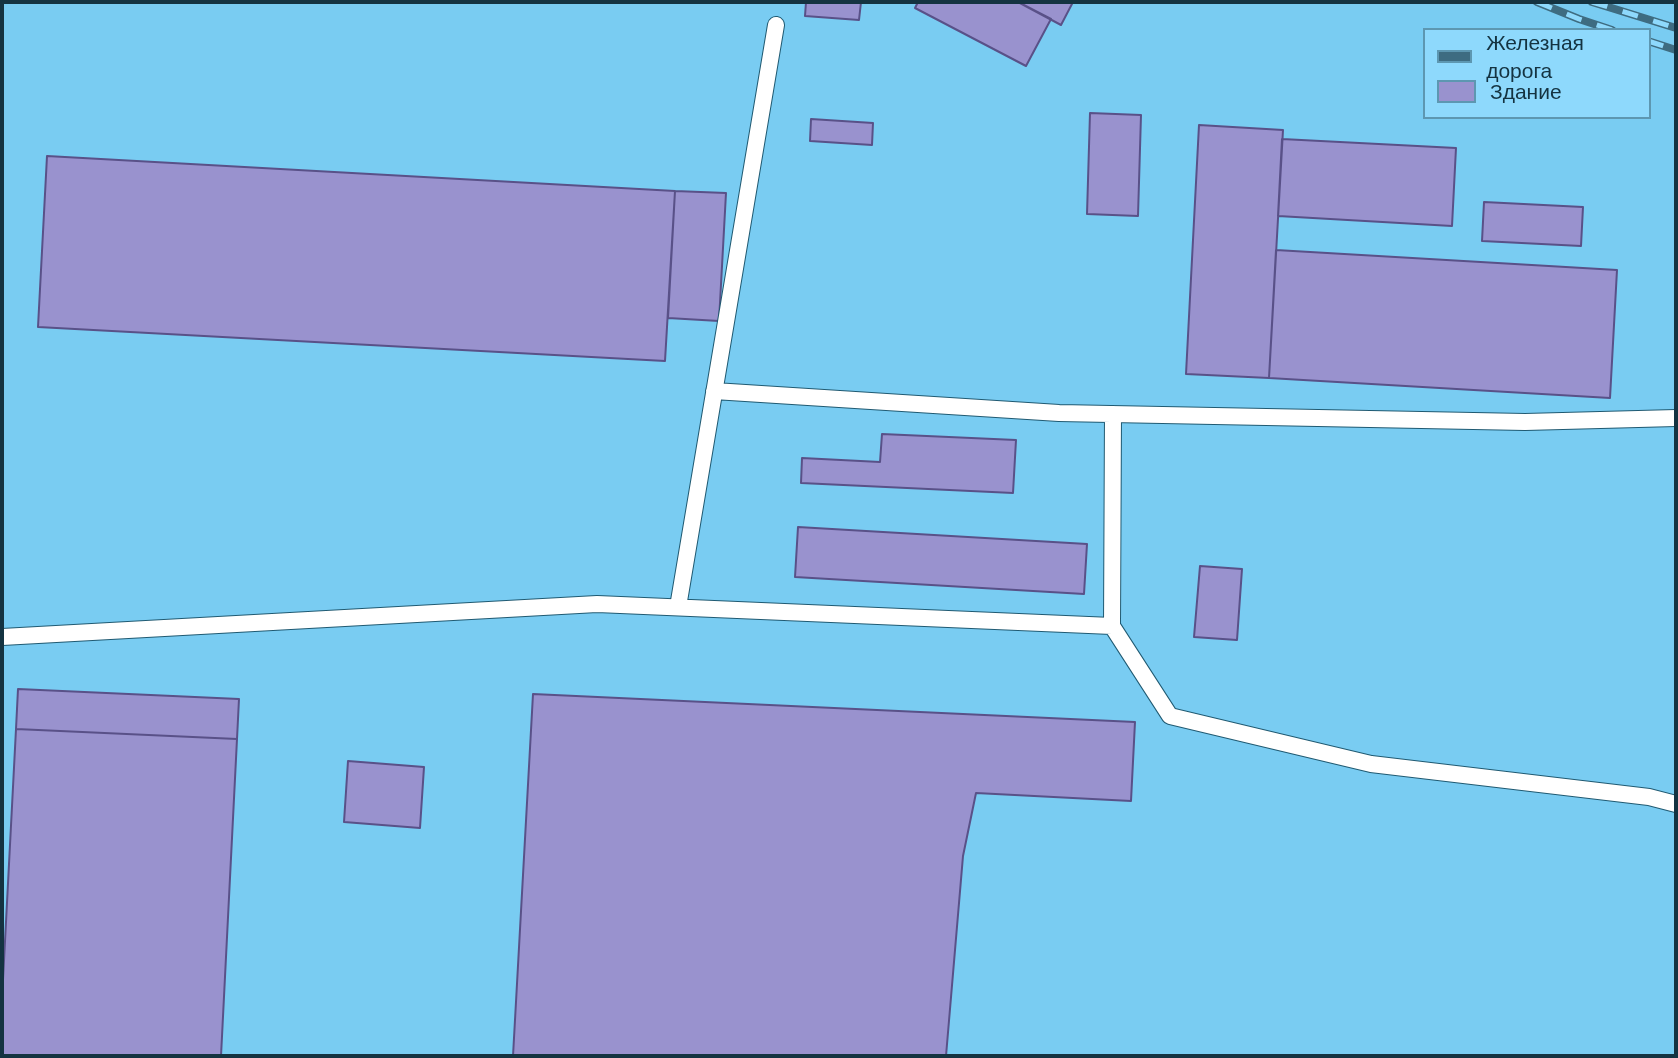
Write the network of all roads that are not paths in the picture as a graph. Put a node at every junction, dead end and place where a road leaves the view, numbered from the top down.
1 (776, 25) dead end
2 (714, 391) junction
3 (1113, 414) junction
4 (1676, 418) edge
5 (678, 607) junction
6 (1112, 626) junction
7 (2, 637) edge
8 (1676, 803) edge

1 - 2 lane
2 - 3 lane
2 - 5 lane
3 - 4 lane
3 - 6 lane
5 - 6 lane
5 - 7 lane
6 - 8 lane

